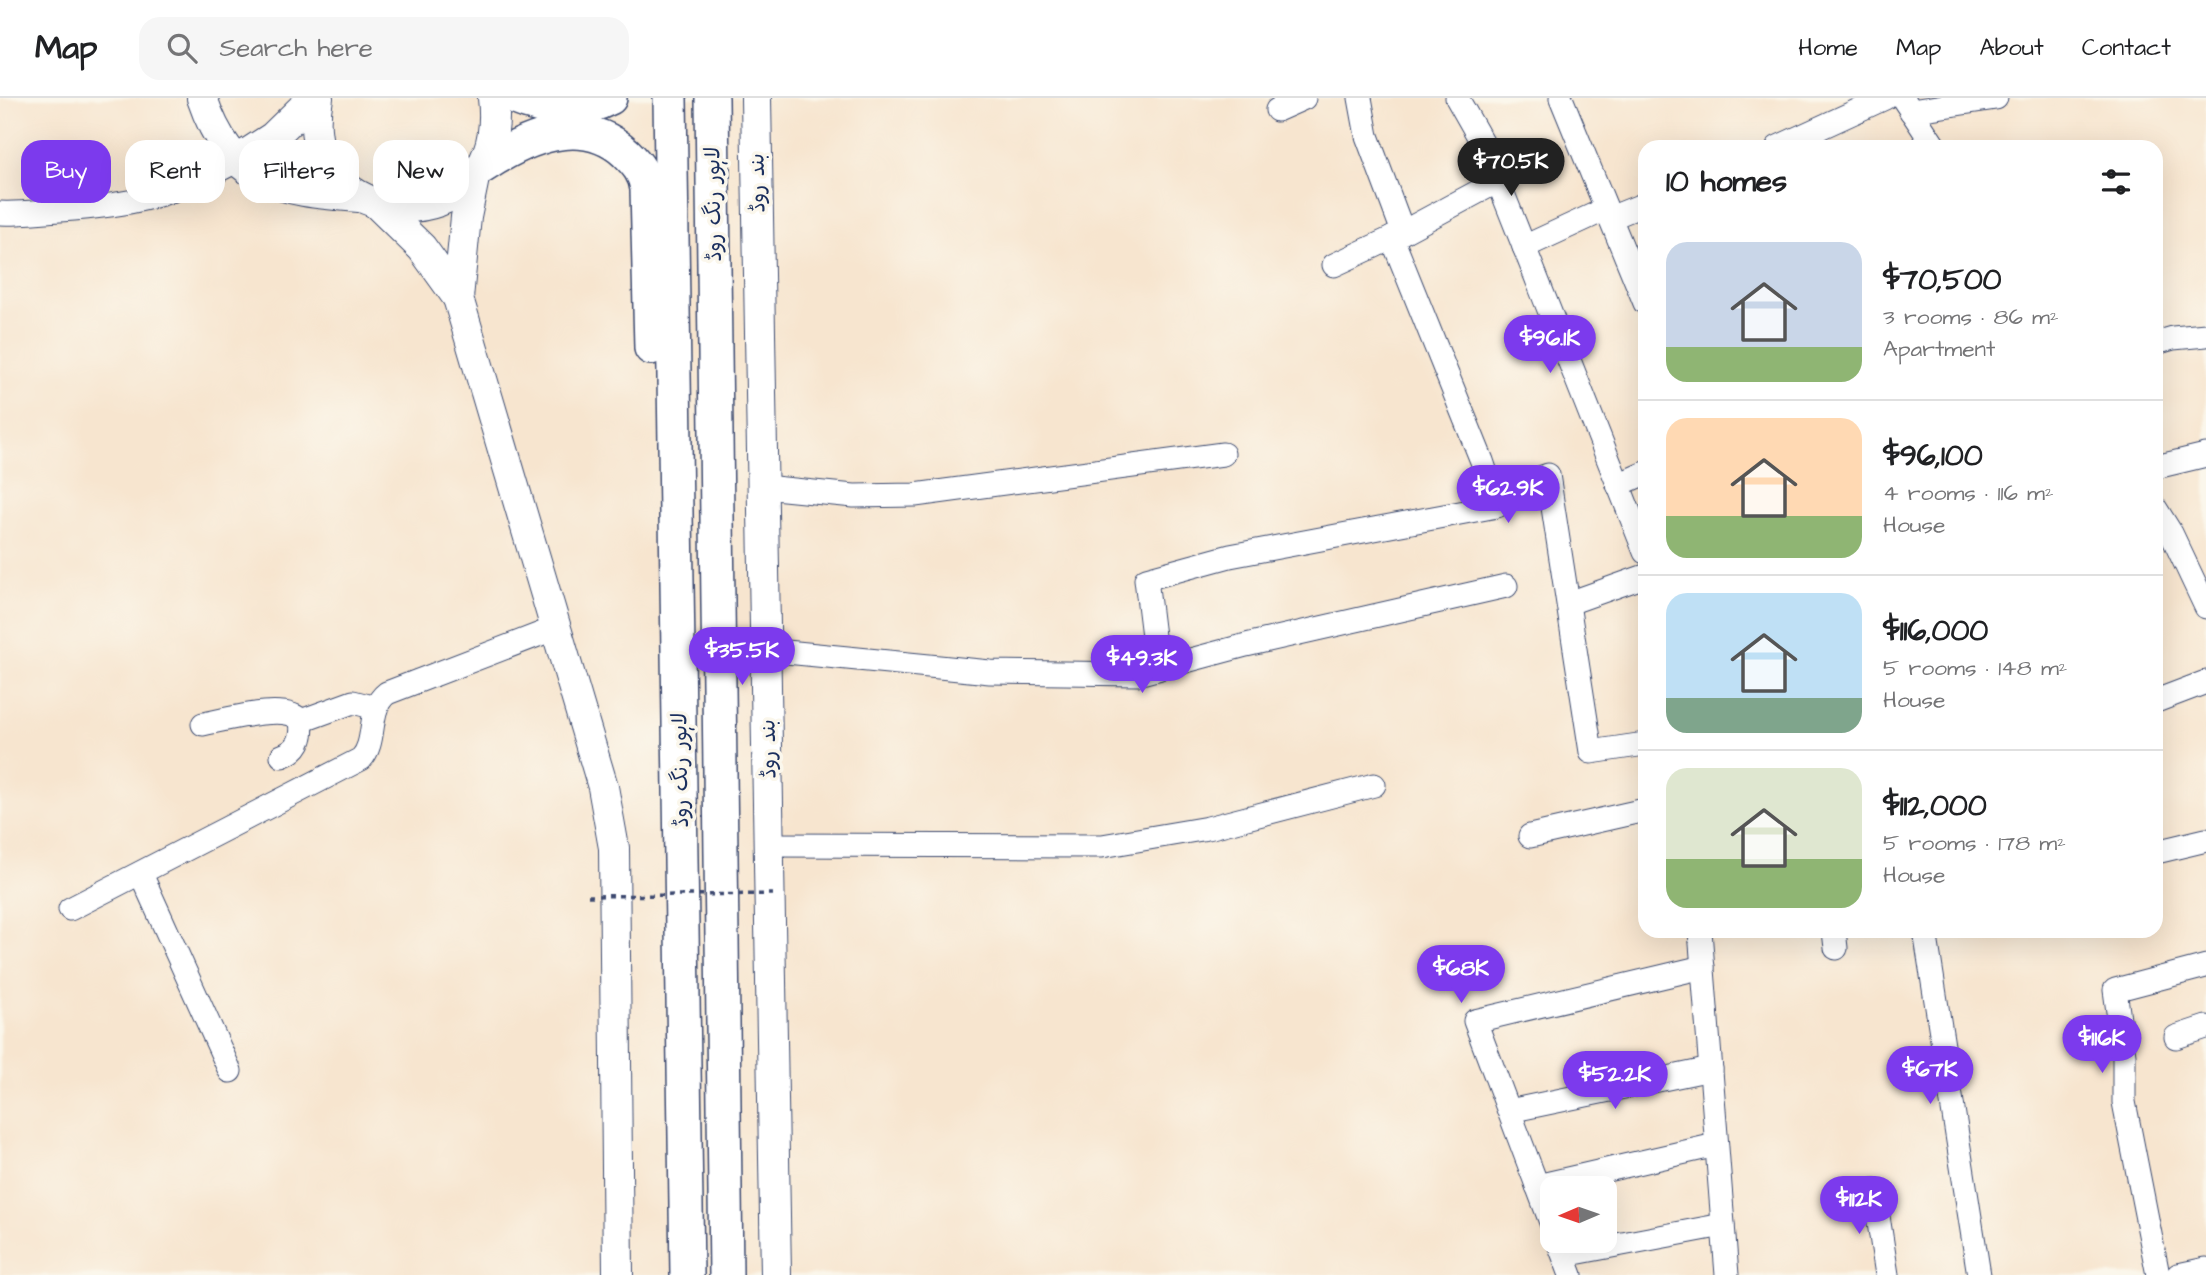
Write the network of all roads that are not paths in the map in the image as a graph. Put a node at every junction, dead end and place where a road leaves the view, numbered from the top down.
1 (202, 98) edge
2 (313, 98) edge
3 (318, 98) edge
4 (493, 98) edge
5 (515, 98) edge
6 (610, 98) edge
7 (670, 98) edge
8 (712, 98) edge
9 (756, 98) edge
10 (1304, 98) edge
11 (1360, 98) edge
12 (1457, 98) edge
13 (1561, 98) edge
14 (1885, 98) edge
15 (1997, 98) edge
16 (1907, 105) edge
17 (1277, 110) dead end
18 (1793, 140) edge
19 (1930, 140) edge
20 (236, 161) junction
21 (478, 172) junction
22 (1498, 181) junction
23 (368, 201) junction
24 (1638, 206) edge
25 (2, 213) edge
26 (1608, 214) junction
27 (1397, 235) junction
28 (1524, 247) junction
29 (1334, 265) dead end
30 (1638, 286) edge
31 (458, 298) junction
32 (2206, 335) edge
33 (2163, 341) edge
34 (1223, 454) dead end
35 (2206, 455) edge
36 (2163, 465) edge
37 (1638, 476) edge
38 (1618, 485) junction
39 (764, 487) junction
40 (1493, 495) junction
41 (2163, 520) edge
42 (1638, 535) edge
43 (1638, 578) edge
44 (1506, 586) dead end
45 (1569, 603) junction
46 (2206, 607) edge
47 (556, 628) junction
48 (766, 650) junction
49 (1157, 669) junction
50 (2206, 682) edge
51 (2163, 698) edge
52 (376, 708) junction
53 (301, 721) junction
54 (203, 724) dead end
55 (1638, 745) edge
56 (282, 755) dead end
57 (680, 765) junction
58 (1374, 785) dead end
59 (1638, 812) edge
60 (1530, 836) dead end
61 (2206, 840) edge
62 (769, 845) junction
63 (2163, 850) edge
64 (141, 874) junction
65 (70, 909) dead end
66 (1701, 938) edge
67 (1926, 938) edge
68 (2206, 966) edge
69 (1703, 967) junction
70 (2206, 1027) edge
71 (2176, 1037) dead end
72 (1711, 1069) junction
73 (230, 1071) dead end
74 (1509, 1111) junction
75 (1716, 1145) junction
76 (1537, 1185) junction
77 (1874, 1190) dead end
78 (1540, 1193) edge
79 (1723, 1225) junction
80 (1564, 1257) edge
81 (2206, 1269) edge
82 (618, 1275) edge
83 (687, 1275) edge
84 (726, 1275) edge
85 (776, 1275) edge
86 (1727, 1275) edge
87 (1887, 1275) edge
88 (1979, 1275) edge
89 (2158, 1275) edge
90 (2178, 1275) edge

1 - 20 main road
2 - 20 main road
3 - 23 main road
4 - 21 main road
5 - 6 highway
7 - 57 highway, لاہور رنگ روڈ
8 - 84 highway, لاہور رنگ روڈ
9 - 39 main road, بند روڈ
10 - 17 street
11 - 27 street
12 - 22 street
13 - 26 street
14 - 18 street
15 - 16 street
16 - 19 street
20 - 23 main road
20 - 25 street
21 - 23 main road
21 - 31 main road
21 - 57 highway
22 - 27 street
22 - 28 street
23 - 31 main road
24 - 26 street
26 - 28 street
26 - 30 street
27 - 29 street
27 - 40 street
28 - 38 street
31 - 47 main road
32 - 33 street
34 - 39 street
35 - 36 street
37 - 38 street
38 - 42 street
39 - 48 main road, بند روڈ
40 - 45 street
40 - 49 street
41 - 46 street
43 - 45 street
44 - 49 street
45 - 55 street
47 - 52 street
47 - 82 main road
48 - 49 street
48 - 62 main road, بند روڈ
50 - 51 street
52 - 53 street
52 - 64 street
53 - 54 street
53 - 56 street
57 - 83 highway, لاہور رنگ روڈ
58 - 62 street
59 - 60 street
61 - 63 street
62 - 85 main road, بند روڈ
64 - 65 street
64 - 73 street
66 - 69 street
67 - 88 street
68 - 89 street
69 - 72 street
69 - 74 street
70 - 71 street
72 - 74 street
72 - 75 street
74 - 76 street
75 - 76 street
75 - 79 street
76 - 78 street
77 - 87 street
79 - 80 street
79 - 86 street
81 - 90 street

